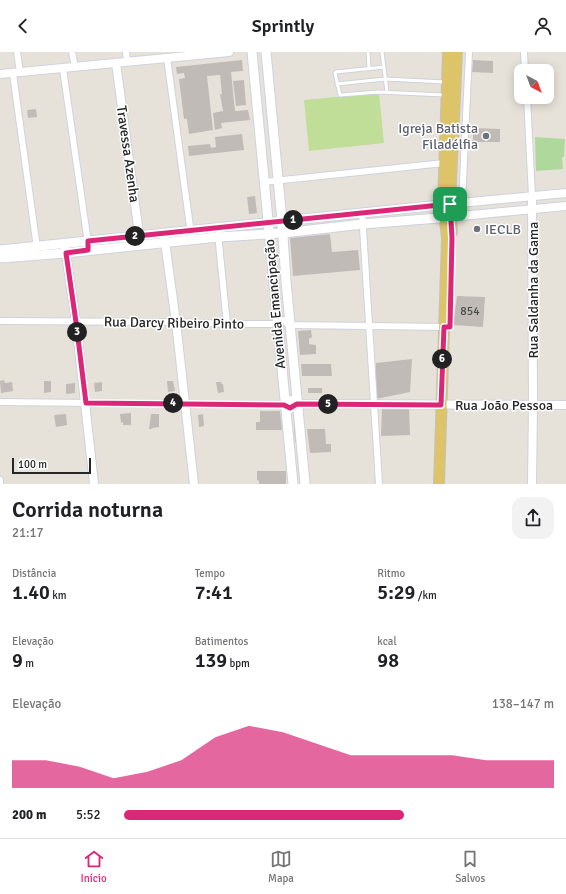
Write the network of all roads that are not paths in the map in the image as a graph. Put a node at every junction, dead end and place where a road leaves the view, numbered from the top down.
1 (17, 52) edge
2 (72, 52) edge
3 (126, 52) edge
4 (229, 52) edge
5 (252, 52) edge
6 (266, 52) edge
7 (368, 52) edge
8 (382, 52) edge
9 (448, 52) edge
10 (457, 52) edge
11 (469, 52) edge
12 (524, 52) edge
13 (167, 58) junction
14 (127, 62) junction
15 (116, 63) junction
16 (525, 64) edge
17 (75, 67) junction
18 (384, 67) junction
19 (63, 68) junction
20 (369, 68) junction
21 (17, 73) junction
22 (0, 74) edge
23 (386, 79) junction
24 (451, 82) junction
25 (467, 82) junction
26 (337, 84) junction
27 (387, 92) junction
28 (447, 95) junction
29 (527, 104) edge
30 (444, 163) junction
31 (278, 180) junction
32 (264, 182) junction
33 (566, 193) edge
34 (532, 196) junction
35 (462, 203) junction
36 (447, 204) junction
37 (566, 206) edge
38 (533, 209) junction
39 (362, 212) junction
40 (447, 217) junction
41 (282, 221) junction
42 (268, 223) junction
43 (363, 224) junction
44 (218, 232) junction
45 (283, 233) junction
46 (269, 234) junction
47 (192, 235) junction
48 (165, 238) junction
49 (140, 241) junction
50 (65, 243) junction
51 (88, 246) junction
52 (0, 250) edge
53 (37, 251) junction
54 (66, 253) junction
55 (0, 258) edge
56 (0, 321) edge
57 (76, 322) junction
58 (176, 322) junction
59 (226, 324) junction
60 (277, 324) junction
61 (289, 325) junction
62 (369, 326) junction
63 (446, 327) junction
64 (0, 402) edge
65 (86, 403) junction
66 (185, 403) junction
67 (297, 404) junction
68 (374, 404) junction
69 (284, 405) junction
70 (444, 405) junction
71 (533, 405) junction
72 (566, 405) edge
73 (442, 460) junction
74 (0, 480) edge
75 (0, 484) edge
76 (94, 484) edge
77 (194, 484) edge
78 (293, 484) edge
79 (305, 484) edge
80 (379, 484) edge
81 (438, 484) edge
82 (445, 484) edge
83 (532, 484) edge

1 - 21 street
2 - 17 street
3 - 14 street
4 - 13 street
5 - 32 main road, Avenida Emancipação
6 - 31 main road, Avenida Emancipação
7 - 20 lane
8 - 18 lane
9 - 24 main road
10 - 24 main road
11 - 25 street
12 - 16 street
13 - 14 street
13 - 47 street
14 - 15 street
15 - 17 street
15 - 49 street, Travessa Azenha
17 - 19 street
18 - 20 lane
18 - 23 lane
19 - 21 street
19 - 51 street
20 - 26 lane
21 - 22 street
21 - 53 street
23 - 24 lane
23 - 26 lane
23 - 27 lane
24 - 25 street
24 - 28 main road
24 - 36 main road
25 - 35 street
26 - 27 lane
27 - 28 lane
28 - 30 main road
29 - 34 street, Rua Saldanha da Gama
30 - 31 street
30 - 36 main road
31 - 32 street
31 - 41 main road, Avenida Emancipação
32 - 42 main road, Avenida Emancipação
33 - 34 street
34 - 35 street
34 - 38 street, Rua Saldanha da Gama
35 - 36 street
36 - 39 main road
36 - 40 main road
37 - 38 street
38 - 40 street
38 - 71 street, Rua Saldanha da Gama
39 - 41 main road
39 - 43 street
40 - 43 main road
40 - 63 main road
41 - 42 main road
41 - 45 main road, Avenida Emancipação
42 - 44 main road
42 - 46 main road, Avenida Emancipação
43 - 45 main road
43 - 62 street
44 - 46 main road
44 - 47 main road
44 - 59 street
45 - 46 main road
45 - 61 main road, Avenida Emancipação
46 - 60 main road, Avenida Emancipação
47 - 48 main road
48 - 49 main road
48 - 58 street
49 - 51 main road
50 - 51 main road
50 - 53 main road
50 - 54 street
51 - 54 main road
52 - 53 main road
53 - 54 main road
53 - 55 main road
54 - 57 street
56 - 57 street, Rua Darcy Ribeiro Pinto
57 - 58 street, Rua Darcy Ribeiro Pinto
57 - 65 street
58 - 59 street, Rua Darcy Ribeiro Pinto
58 - 66 street
59 - 60 street, Rua Darcy Ribeiro Pinto
60 - 61 street, Rua Darcy Ribeiro Pinto
60 - 69 main road, Avenida Emancipação
61 - 62 street, Rua Darcy Ribeiro Pinto
61 - 67 main road, Avenida Emancipação
62 - 63 street, Rua Darcy Ribeiro Pinto
62 - 68 street
63 - 70 main road
64 - 65 street, Rua João Pessoa
65 - 66 street, Rua João Pessoa
65 - 76 street
66 - 69 street, Rua João Pessoa
66 - 77 street
67 - 68 street, Rua João Pessoa
67 - 69 street, Rua João Pessoa
67 - 79 main road, Avenida Emancipação
68 - 70 street, Rua João Pessoa
68 - 80 street
69 - 78 main road, Avenida Emancipação
70 - 71 street, Rua João Pessoa
70 - 73 main road
71 - 72 street, Rua João Pessoa
71 - 83 street, Rua Saldanha da Gama
73 - 81 main road
73 - 82 main road
74 - 75 street

